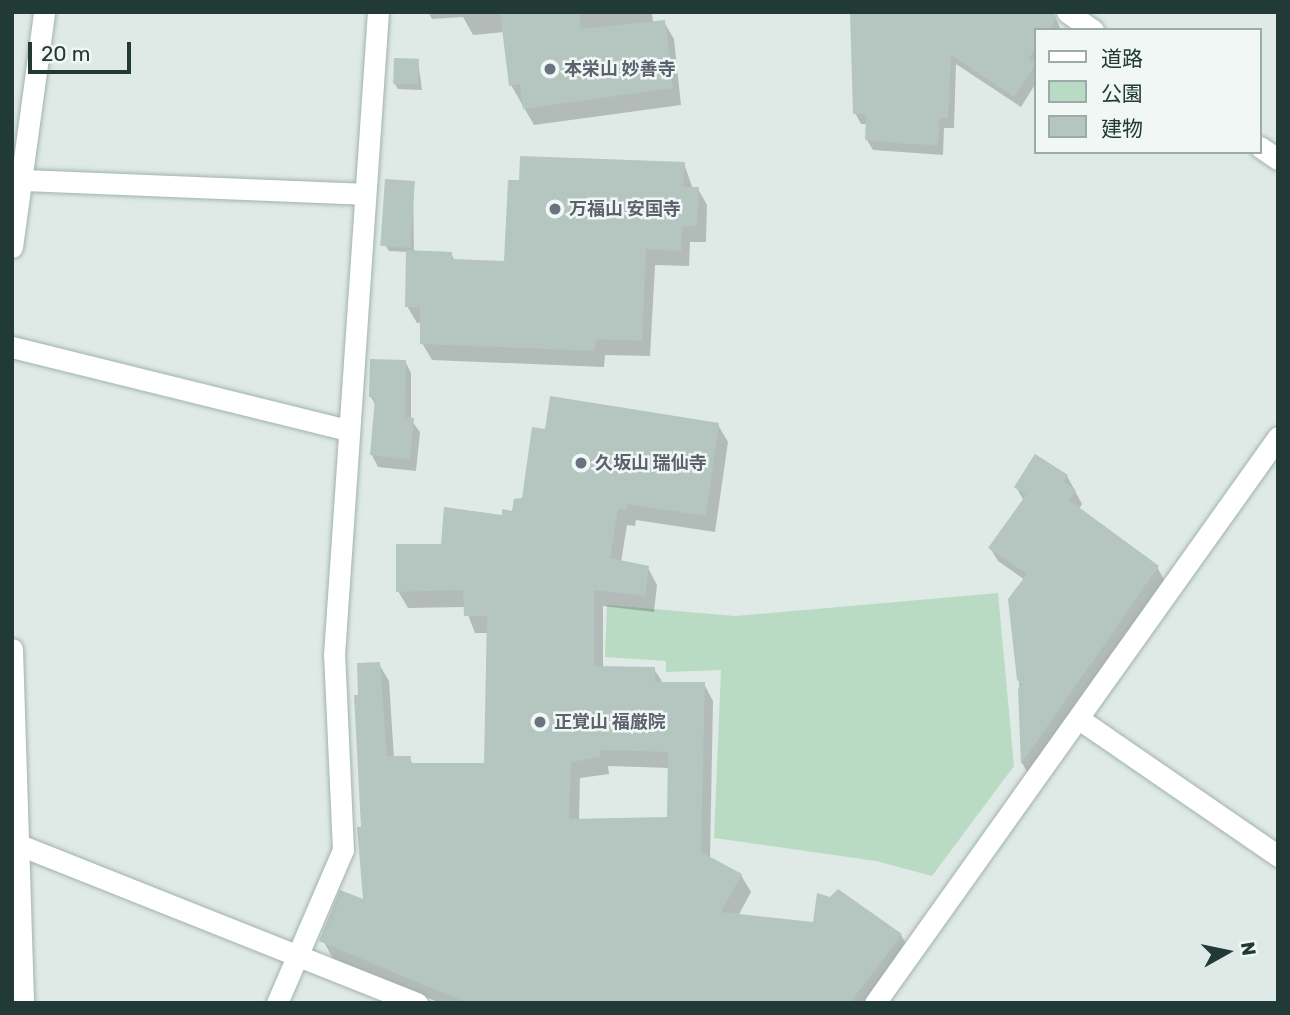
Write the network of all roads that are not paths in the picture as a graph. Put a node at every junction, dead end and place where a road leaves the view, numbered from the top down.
1 (44, 12) edge
2 (378, 12) edge
3 (1067, 12) edge
4 (1090, 28) edge
5 (1262, 147) edge
6 (1278, 159) edge
7 (22, 180) junction
8 (365, 194) junction
9 (12, 247) edge
10 (12, 347) edge
11 (348, 430) junction
12 (1278, 437) edge
13 (12, 649) edge
14 (1079, 719) junction
15 (15, 842) edge
16 (1278, 856) edge
17 (297, 956) junction
18 (23, 1003) edge
19 (277, 1003) edge
20 (417, 1003) edge
21 (875, 1003) edge

1 - 7 street
2 - 8 street
3 - 4 street
5 - 6 street
7 - 8 street
7 - 9 street
8 - 11 street
10 - 11 street
11 - 17 street
12 - 14 street
13 - 15 street
14 - 16 street
14 - 21 street
15 - 17 street
15 - 18 street
17 - 19 street
17 - 20 street

